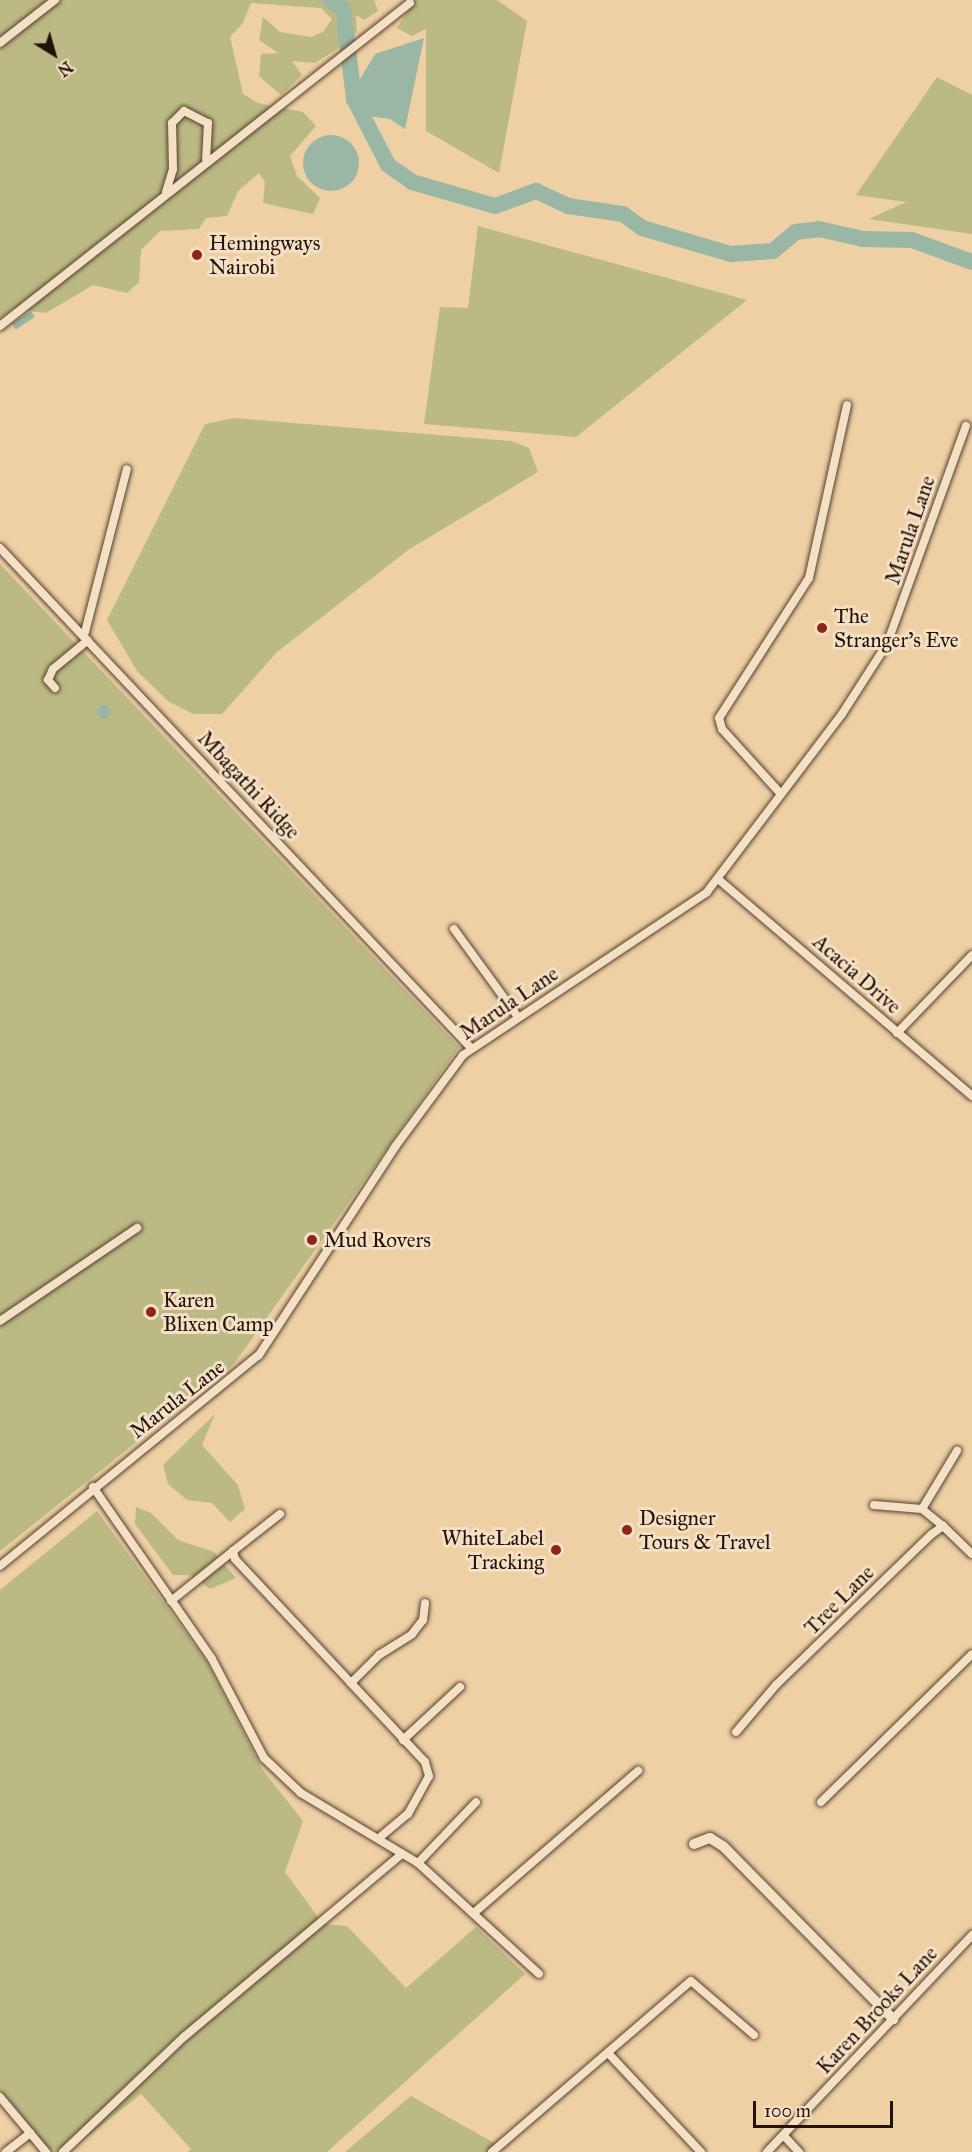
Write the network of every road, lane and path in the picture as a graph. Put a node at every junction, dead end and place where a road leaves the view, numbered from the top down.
1 (56, 0) edge
2 (410, 3) dead end
3 (0, 43) edge
4 (206, 159) junction
5 (166, 192) junction
6 (0, 326) edge
7 (847, 405) dead end
8 (966, 426) dead end
9 (127, 469) dead end
10 (0, 548) edge
11 (86, 638) junction
12 (55, 688) dead end
13 (780, 793) junction
14 (718, 879) junction
15 (454, 929) dead end
16 (972, 955) edge
17 (519, 1017) junction
18 (897, 1033) junction
19 (471, 1048) junction
20 (972, 1096) edge
21 (137, 1228) dead end
22 (0, 1321) edge
23 (957, 1451) dead end
24 (93, 1487) junction
25 (874, 1505) dead end
26 (922, 1509) junction
27 (280, 1514) dead end
28 (943, 1526) junction
29 (233, 1551) junction
30 (972, 1554) edge
31 (0, 1566) edge
32 (171, 1601) junction
33 (425, 1603) dead end
34 (972, 1654) edge
35 (351, 1683) junction
36 (460, 1687) dead end
37 (736, 1732) dead end
38 (403, 1740) junction
39 (638, 1771) dead end
40 (477, 1802) dead end
41 (821, 1802) dead end
42 (379, 1838) junction
43 (694, 1844) dead end
44 (402, 1854) junction
45 (418, 1863) junction
46 (475, 1912) junction
47 (972, 1935) edge
48 (539, 1974) dead end
49 (893, 2019) junction
50 (754, 2035) dead end
51 (608, 2054) junction
52 (0, 2097) edge
53 (30, 2133) junction
54 (785, 2137) junction
55 (6, 2152) edge
56 (46, 2152) edge
57 (63, 2152) edge
58 (492, 2152) edge
59 (701, 2152) edge
60 (767, 2152) edge
61 (799, 2152) edge

1 - 3 street
2 - 4 street
4 - 5 street
4 - 5 street
5 - 6 street
7 - 13 street
8 - 13 street, Marula Lane
9 - 11 street
10 - 11 street, Mbagathi Ridge
11 - 12 street
11 - 19 street, Mbagathi Ridge
13 - 14 street, Marula Lane
14 - 17 street, Marula Lane
14 - 18 street, Acacia Drive
15 - 17 street
16 - 18 street
17 - 19 street, Marula Lane
18 - 20 street, Acacia Drive
19 - 24 street, Marula Lane
21 - 22 street
23 - 26 street
24 - 31 street, Marula Lane
24 - 32 street
25 - 26 street
26 - 28 street
27 - 29 street
28 - 30 street
28 - 37 street, Tree Lane
29 - 32 street
29 - 35 street
32 - 42 street
33 - 35 street
34 - 41 street
35 - 38 street
36 - 38 street
38 - 42 street
39 - 46 street
40 - 45 street
42 - 44 street
43 - 49 street
44 - 45 street
44 - 57 street
45 - 46 street
46 - 48 street
47 - 49 street, Karen Brooks Lane
49 - 54 street, Karen Brooks Lane
50 - 51 street
51 - 58 street
51 - 59 street
52 - 53 street
53 - 55 street
53 - 56 street
54 - 60 street, Karen Brooks Lane
54 - 61 street

